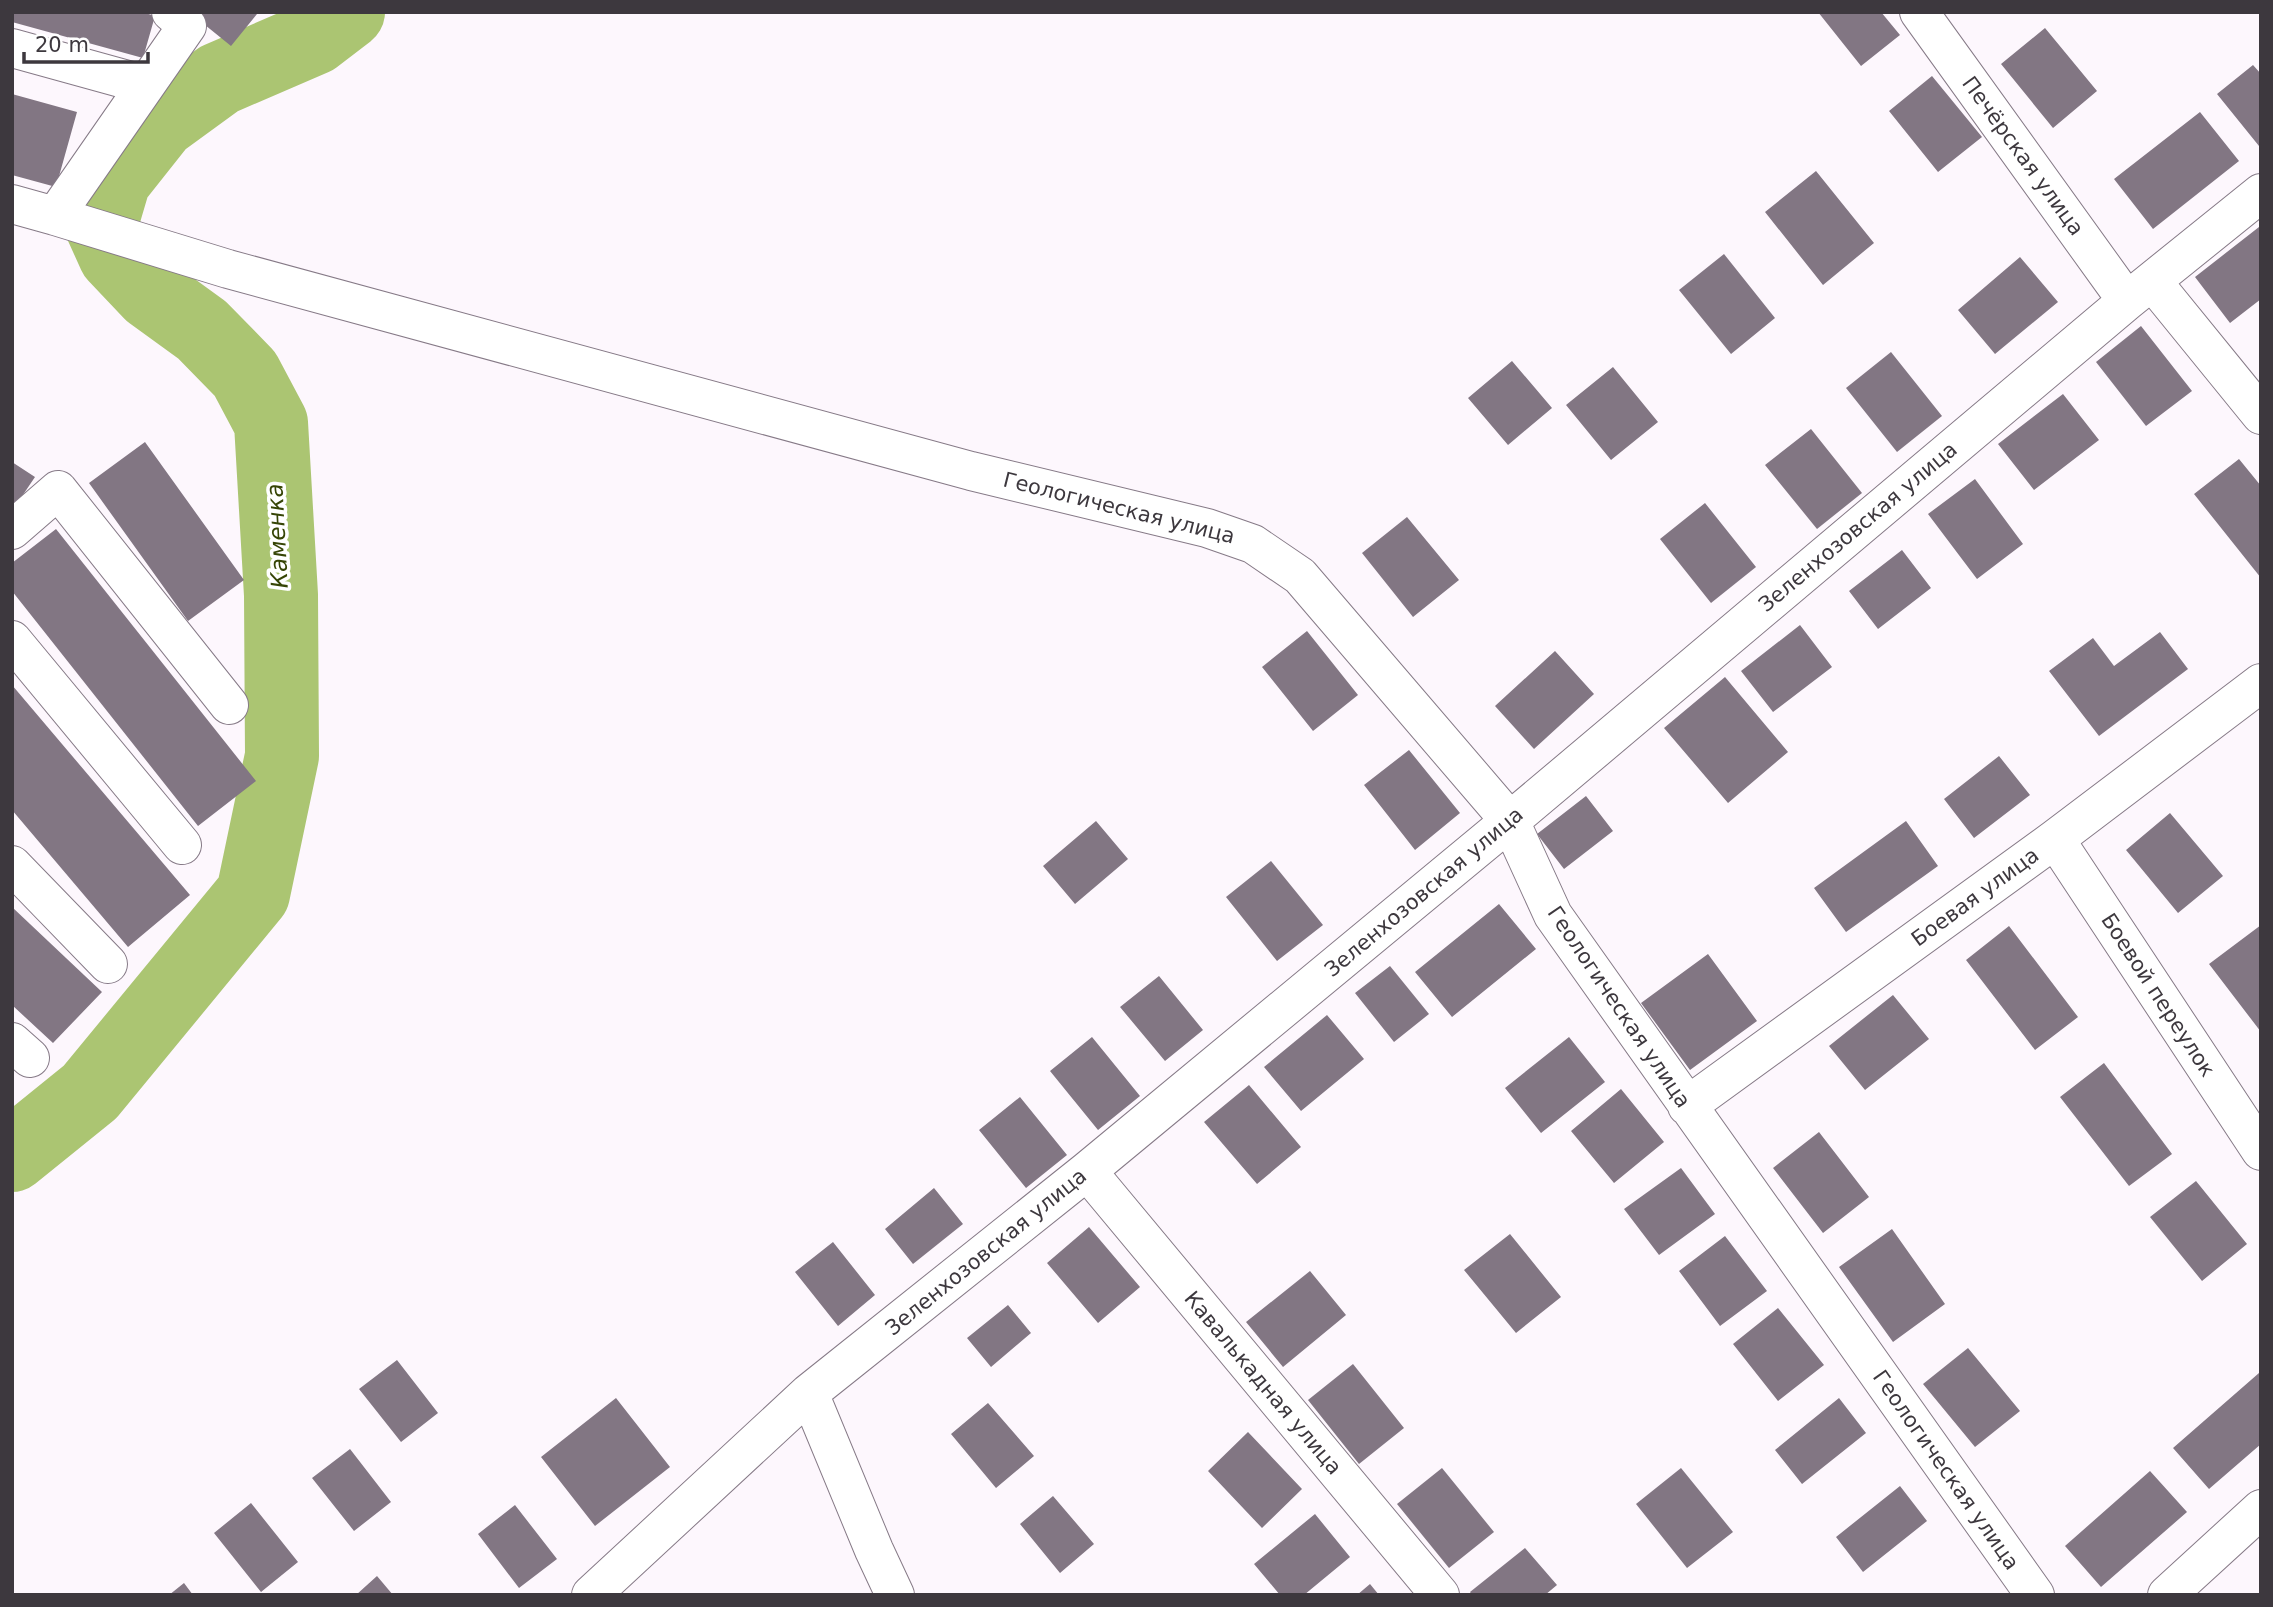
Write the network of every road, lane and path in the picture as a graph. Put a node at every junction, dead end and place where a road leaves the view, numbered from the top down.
1 (171, 12) edge
2 (1919, 12) edge
3 (12, 48) edge
4 (146, 85) junction
5 (2261, 193) edge
6 (12, 204) edge
7 (55, 216) junction
8 (2140, 291) junction
9 (2261, 415) edge
10 (12, 530) edge
11 (12, 640) edge
12 (2261, 683) edge
13 (229, 705) dead end
14 (1510, 821) junction
15 (2055, 839) junction
16 (182, 845) dead end
17 (12, 865) edge
18 (108, 964) dead end
19 (1687, 1107) junction
20 (2261, 1151) edge
21 (1087, 1171) junction
22 (809, 1393) junction
23 (2261, 1509) edge
24 (591, 1595) edge
25 (895, 1595) edge
26 (1440, 1595) edge
27 (2035, 1595) edge
28 (2167, 1595) edge

1 - 4 street
2 - 8 street, Печёрская улица
3 - 4 street
4 - 7 street
5 - 8 street, Зеленхозовская улица
6 - 7 street, Геологическая улица
7 - 14 street, Геологическая улица
8 - 9 street, Печёрская улица
8 - 14 street, Зеленхозовская улица
10 - 13 street
11 - 16 street
12 - 15 street, Боевая улица
14 - 19 street, Геологическая улица
14 - 21 street, Зеленхозовская улица
15 - 19 street, Боевая улица
15 - 20 street, Боевой переулок
17 - 18 street
19 - 27 street, Геологическая улица
21 - 22 street, Зеленхозовская улица
21 - 26 street, Кавалькадная улица
22 - 24 street, Зеленхозовская улица
22 - 25 street
23 - 28 street

